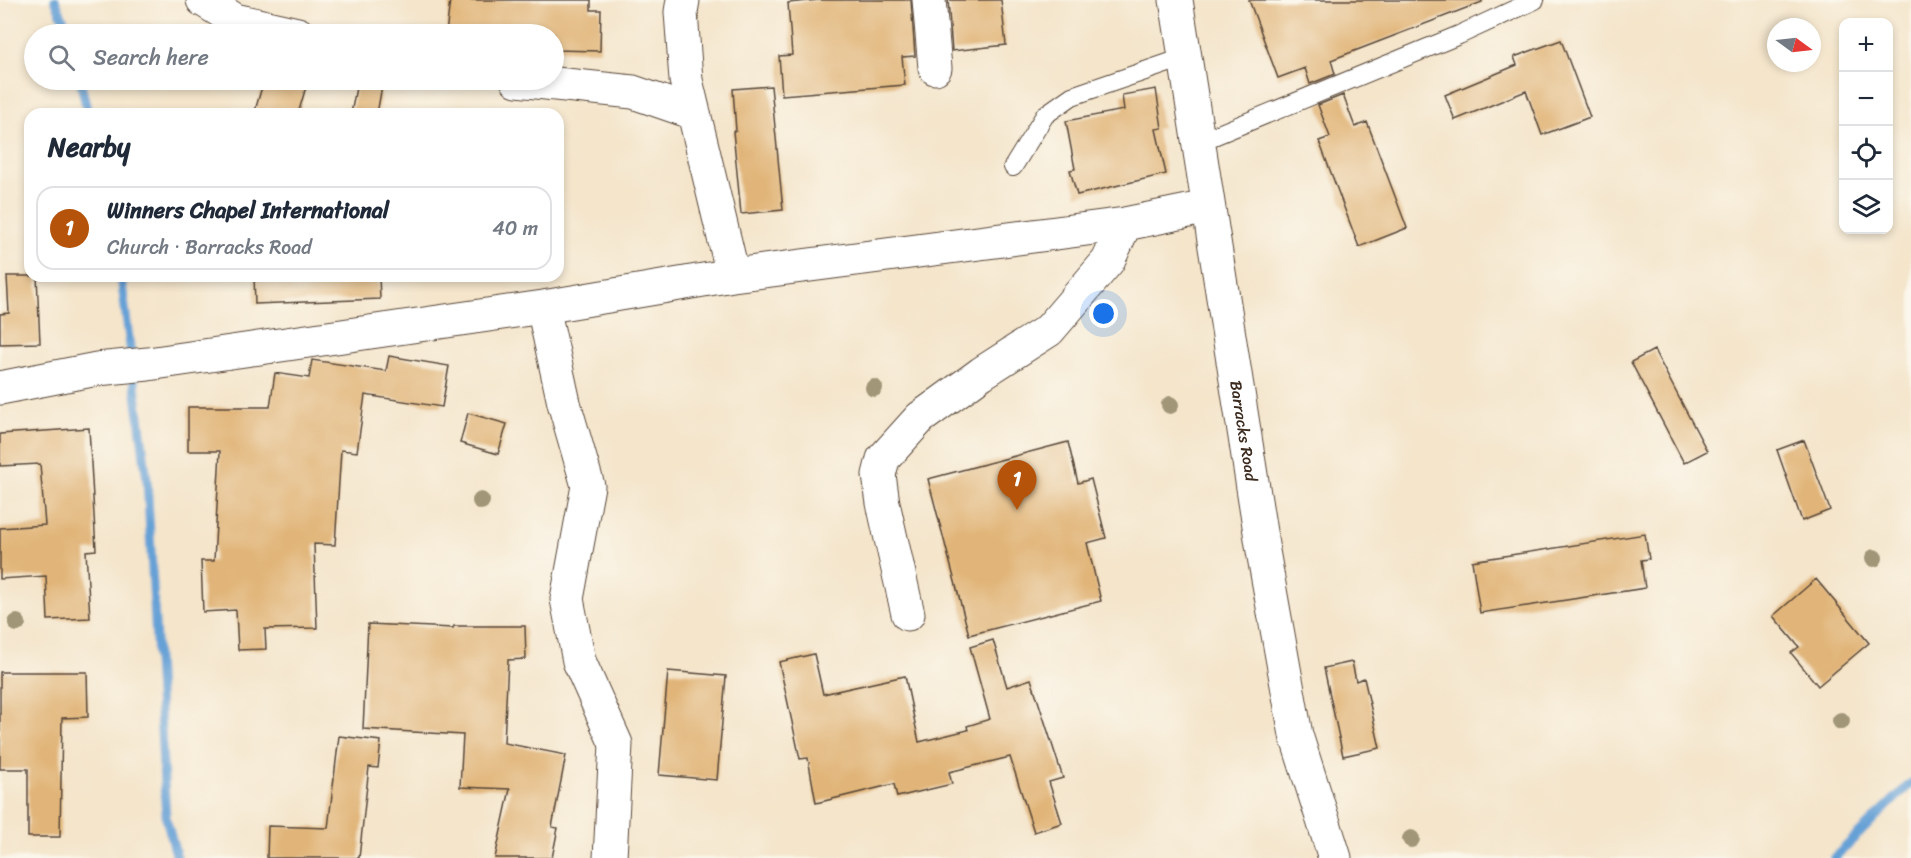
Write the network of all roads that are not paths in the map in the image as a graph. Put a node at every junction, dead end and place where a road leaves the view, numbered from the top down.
1 (203, 0) edge
2 (682, 0) edge
3 (929, 0) edge
4 (1176, 0) edge
5 (1535, 0) edge
6 (253, 24) edge
7 (1186, 57) junction
8 (935, 68) dead end
9 (564, 85) edge
10 (694, 113) junction
11 (1199, 142) junction
12 (1013, 167) dead end
13 (1209, 207) junction
14 (1125, 224) junction
15 (733, 275) junction
16 (543, 307) junction
17 (0, 388) edge
18 (908, 614) dead end
19 (610, 858) edge
20 (1335, 858) edge

1 - 6 street
2 - 10 street
3 - 8 street
4 - 7 street, Barracks Road
5 - 11 lane
7 - 11 street, Barracks Road
7 - 12 lane
9 - 10 street
10 - 15 street
11 - 13 street, Barracks Road
13 - 14 street
13 - 20 street, Barracks Road
14 - 15 street
14 - 18 street
15 - 16 street
16 - 17 street
16 - 19 street

